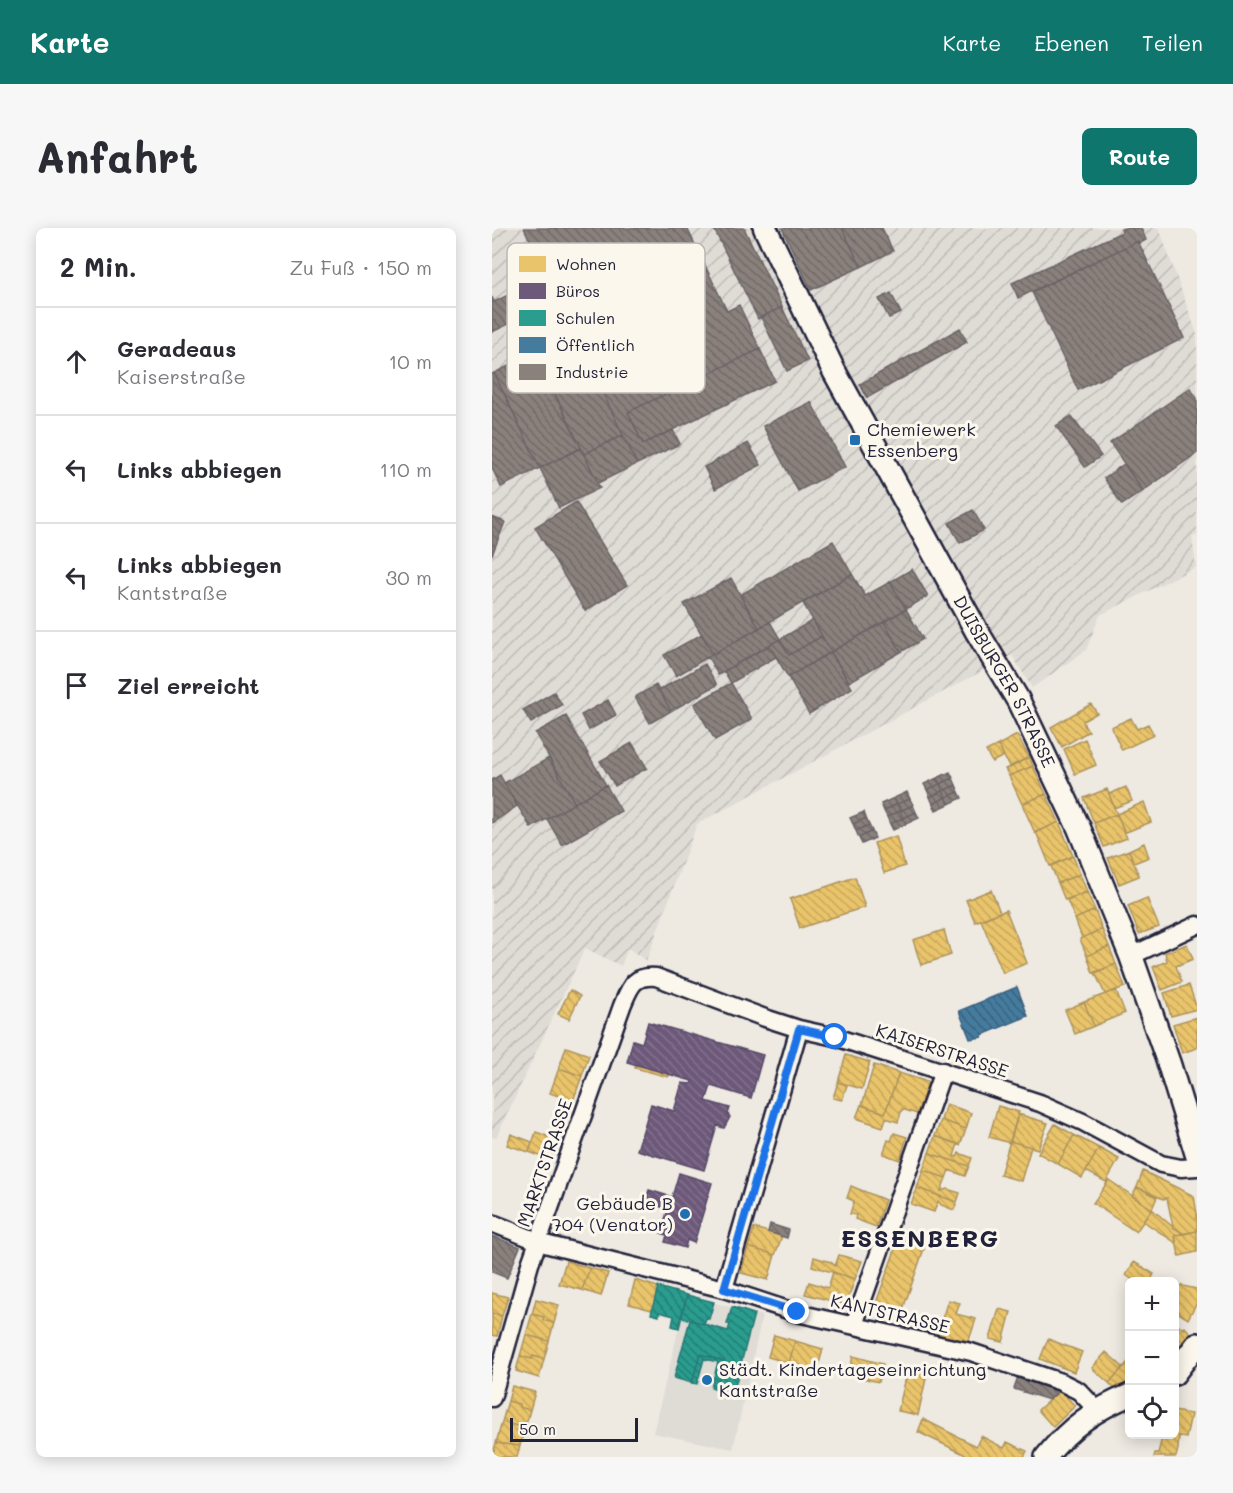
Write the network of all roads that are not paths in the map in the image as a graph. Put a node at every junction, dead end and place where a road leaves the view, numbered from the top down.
1 (765, 228) edge
2 (1197, 926) edge
3 (1131, 956) junction
4 (636, 981) joint
5 (799, 1029) junction
6 (943, 1071) junction
7 (1197, 1155) edge
8 (1197, 1167) edge
9 (492, 1223) edge
10 (539, 1240) junction
11 (724, 1289) junction
12 (854, 1325) junction
13 (1197, 1344) edge
14 (1197, 1364) edge
15 (1179, 1367) edge
16 (1179, 1372) edge
17 (492, 1398) edge
18 (1113, 1402) edge
19 (1046, 1457) edge

1 - 3 main road, DUISBURGER STRASSE
2 - 3 street
3 - 7 main road, DUISBURGER STRASSE
4 - 5 street, KAISERSTRASSE
4 - 10 street, MARKTSTRASSE
5 - 6 street, KAISERSTRASSE
5 - 11 street
6 - 8 street, KAISERSTRASSE
6 - 12 street
9 - 10 street, KANTSTRASSE
10 - 11 street, KANTSTRASSE
10 - 17 street, MARKTSTRASSE
11 - 12 street, KANTSTRASSE
12 - 18 street, KANTSTRASSE
13 - 15 street
14 - 16 street
18 - 19 street

